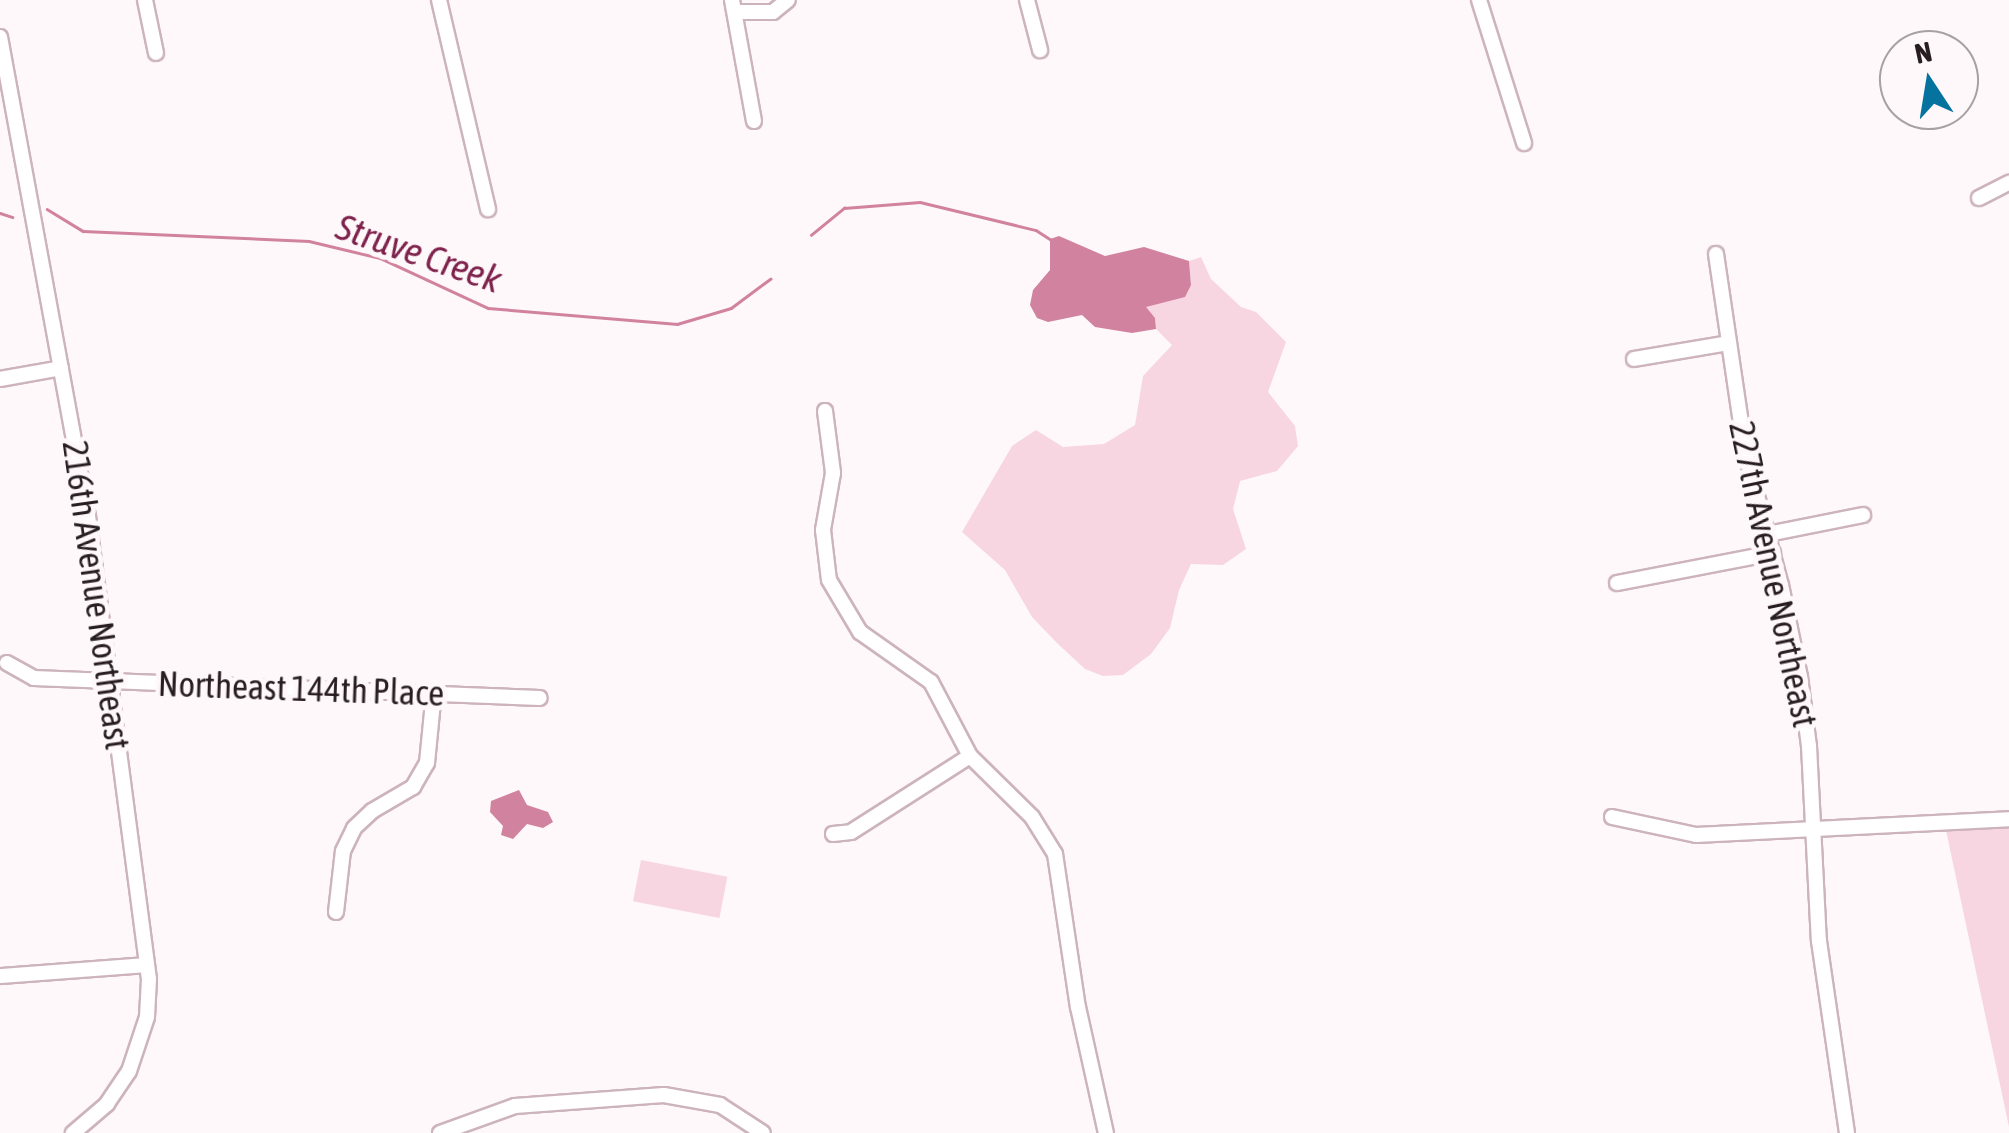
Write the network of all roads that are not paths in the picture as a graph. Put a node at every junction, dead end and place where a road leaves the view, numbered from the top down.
1 (145, 0) edge
2 (440, 0) edge
3 (788, 0) edge
4 (1028, 0) edge
5 (1479, 0) edge
6 (734, 6) edge
7 (0, 36) edge
8 (1040, 50) dead end
9 (156, 54) dead end
10 (4, 78) edge
11 (754, 120) dead end
12 (1524, 143) dead end
13 (2009, 183) edge
14 (1980, 198) dead end
15 (488, 209) dead end
16 (1716, 254) dead end
17 (1729, 344) junction
18 (1634, 360) dead end
19 (61, 368) junction
20 (0, 379) edge
21 (825, 411) dead end
22 (1863, 515) dead end
23 (1768, 534) junction
24 (1773, 553) junction
25 (1617, 583) dead end
26 (7, 663) dead end
27 (110, 681) junction
28 (434, 692) junction
29 (540, 698) dead end
30 (970, 756) junction
31 (1612, 816) dead end
32 (2009, 819) edge
33 (1815, 832) junction
34 (834, 834) dead end
35 (336, 912) dead end
36 (148, 965) junction
37 (0, 976) edge
38 (73, 1133) edge
39 (440, 1133) edge
40 (763, 1133) edge
41 (1106, 1133) edge
42 (1847, 1133) edge

1 - 9 street
2 - 15 street
3 - 6 street
4 - 8 street
5 - 12 street
6 - 11 street
7 - 10 street, 216th Avenue Northeast
10 - 19 street, 216th Avenue Northeast
13 - 14 street
16 - 17 street, 227th Avenue Northeast
17 - 18 street
17 - 23 street, 227th Avenue Northeast
19 - 20 street
19 - 27 street, 216th Avenue Northeast
21 - 30 street
22 - 23 street
23 - 24 street, 227th Avenue Northeast
24 - 25 street
24 - 33 street, 227th Avenue Northeast
26 - 27 street, Northeast 144th Place
27 - 28 street, Northeast 144th Place
27 - 36 street, 216th Avenue Northeast
28 - 29 street, Northeast 144th Place
28 - 35 street
30 - 34 street
30 - 41 street
31 - 33 street
32 - 33 street
33 - 42 street, 227th Avenue Northeast
36 - 37 street
36 - 38 street, 216th Avenue Northeast
39 - 40 street

